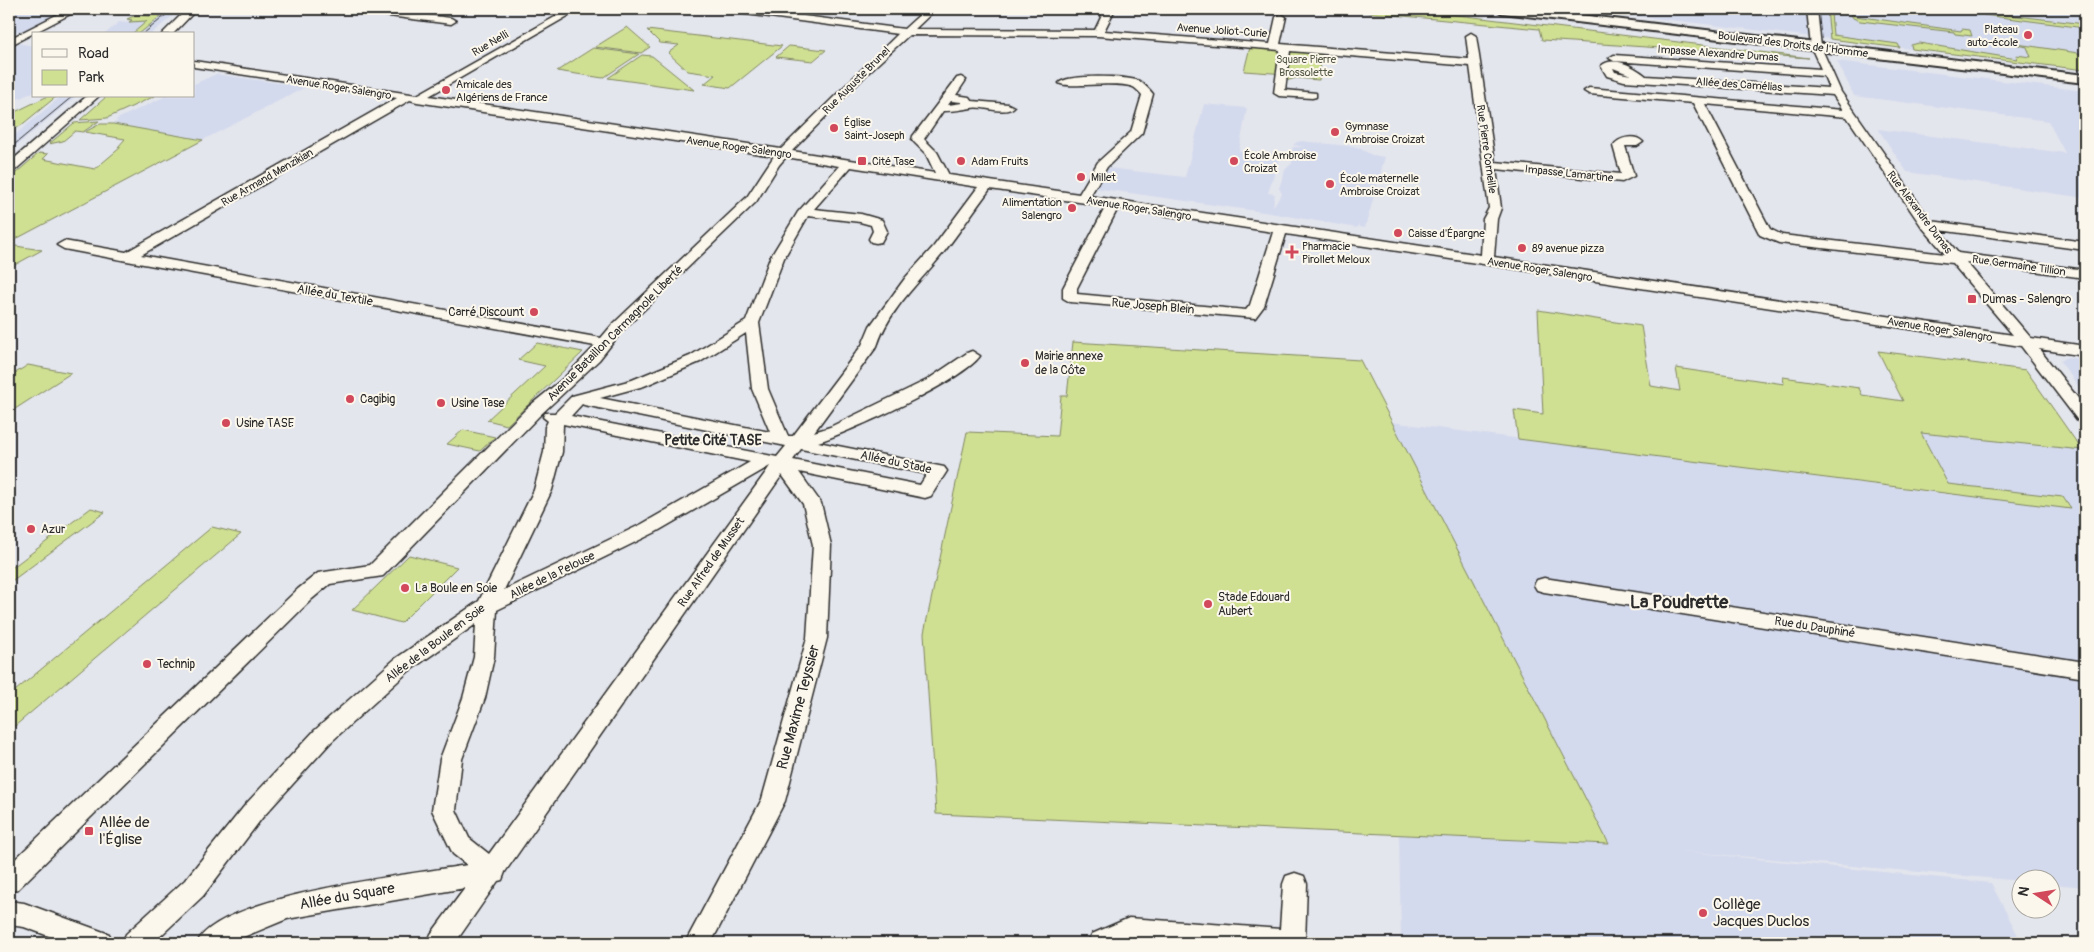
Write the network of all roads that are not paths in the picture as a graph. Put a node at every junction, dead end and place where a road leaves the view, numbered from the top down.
1 (75, 9) edge
2 (192, 9) edge
3 (358, 9) edge
4 (554, 9) edge
5 (575, 9) edge
6 (731, 9) edge
7 (931, 9) edge
8 (1110, 9) edge
9 (1502, 9) edge
10 (1546, 9) edge
11 (1812, 9) edge
12 (1282, 17) dead end
13 (450, 21) dead end
14 (169, 32) edge
15 (906, 32) junction
16 (1098, 33) junction
17 (1471, 36) dead end
18 (14, 38) edge
19 (32, 40) edge
20 (9, 43) edge
21 (1815, 44) junction
22 (1279, 47) junction
23 (1607, 56) dead end
24 (458, 63) dead end
25 (1475, 63) junction
26 (195, 64) edge
27 (1828, 73) junction
28 (2085, 73) edge
29 (1641, 77) dead end
30 (2085, 79) edge
31 (961, 80) dead end
32 (1064, 84) dead end
33 (417, 86) dead end
34 (1589, 91) dead end
35 (1836, 92) junction
36 (1312, 95) dead end
37 (948, 97) junction
38 (92, 98) edge
39 (407, 98) junction
40 (1697, 100) junction
41 (968, 104) junction
42 (1008, 107) dead end
43 (940, 108) junction
44 (1850, 114) junction
45 (1637, 142) dead end
46 (784, 153) junction
47 (848, 163) junction
48 (1489, 164) junction
49 (9, 168) edge
50 (944, 178) junction
51 (986, 185) junction
52 (1082, 200) junction
53 (1114, 204) junction
54 (804, 212) junction
55 (1927, 224) junction
56 (1280, 230) junction
57 (876, 238) dead end
58 (64, 245) dead end
59 (2085, 246) edge
60 (127, 257) junction
61 (1954, 257) junction
62 (1487, 261) junction
63 (2085, 274) edge
64 (752, 323) junction
65 (2026, 342) junction
66 (606, 343) junction
67 (2085, 351) edge
68 (972, 356) dead end
69 (554, 394) junction
70 (578, 399) junction
71 (533, 412) junction
72 (2085, 418) edge
73 (558, 419) junction
74 (789, 440) junction
75 (773, 462) junction
76 (1544, 586) dead end
77 (487, 606) junction
78 (2085, 670) edge
79 (493, 872) junction
80 (9, 881) edge
81 (1295, 884) dead end
82 (16, 914) edge
83 (1292, 942) edge
84 (100, 943) edge
85 (135, 943) edge
86 (210, 943) edge
87 (440, 943) edge
88 (698, 943) edge
89 (1101, 943) edge

1 - 18 street
2 - 14 street
3 - 13 street
4 - 24 street, Rue Nelli
5 - 39 street, Rue Nelli
6 - 15 street, Avenue Joliot-Curie
7 - 15 street, Rue Auguste Brunel
8 - 16 street
9 - 21 main road, Boulevard des Droits de l'Homme
10 - 21 main road, Boulevard des Droits de l'Homme
11 - 21 street, Rue Alexandre Dumas
12 - 22 street
15 - 16 street, Avenue Joliot-Curie
15 - 46 street, Rue Auguste Brunel
16 - 22 street, Avenue Joliot-Curie
17 - 25 street, Rue Pierre Corneille
18 - 19 street
18 - 20 street
21 - 27 street, Rue Alexandre Dumas
21 - 28 main road, Boulevard des Droits de l'Homme
21 - 30 main road, Boulevard des Droits de l'Homme
22 - 25 street, Avenue Joliot-Curie
22 - 36 street
23 - 27 street, Impasse Alexandre Dumas
25 - 48 street, Rue Pierre Corneille
26 - 39 street, Avenue Roger Salengro
27 - 35 street, Rue Alexandre Dumas
29 - 35 street, Allée des Camélias
31 - 37 street
32 - 52 street
33 - 39 street
34 - 40 street
35 - 44 street, Rue Alexandre Dumas
37 - 41 street
37 - 43 street
38 - 49 street
39 - 46 street, Avenue Roger Salengro
39 - 60 street, Rue Armand Menzikian
40 - 44 street
40 - 61 street, Rue Germaine Tillion
41 - 42 street
41 - 43 street
43 - 50 street
44 - 55 street, Rue Alexandre Dumas
45 - 48 street, Impasse Lamartine
46 - 47 street, Avenue Roger Salengro
46 - 66 street, Avenue Bataillon Carmagnole Liberté
47 - 50 street, Avenue Roger Salengro
47 - 54 street
48 - 62 street, Rue Pierre Corneille
50 - 51 street, Avenue Roger Salengro
51 - 52 street, Avenue Roger Salengro
51 - 74 street, Rue Alfred de Musset
52 - 53 street, Avenue Roger Salengro
53 - 56 street, Avenue Roger Salengro
53 - 56 street, Rue Joseph Blein
54 - 57 street
54 - 64 street
55 - 59 street
55 - 61 street, Rue Alexandre Dumas
56 - 62 street, Avenue Roger Salengro
58 - 60 street, Allée du Textile
60 - 66 street, Allée du Textile
61 - 63 street, Rue Germaine Tillion
61 - 65 street, Rue Alexandre Dumas
62 - 65 street, Avenue Roger Salengro
64 - 70 street
64 - 74 street
65 - 67 street, Avenue Roger Salengro
65 - 72 street, Rue Alexandre Dumas
66 - 69 street, Avenue Bataillon Carmagnole Liberté
68 - 74 street
69 - 70 street, Allée du Stade
69 - 71 street, Avenue Bataillon Carmagnole Liberté
70 - 73 street
70 - 74 street, Allée du Stade
71 - 73 street, Allée du Stade
71 - 80 street, Avenue Bataillon Carmagnole Liberté
73 - 75 street, Allée du Stade
73 - 77 street, Allée de la Boule en Soie
74 - 75 street, Rue Alfred de Musset
74 - 75 street, Allée du Stade
75 - 77 street, Allée de la Pelouse
75 - 79 street, Rue Alfred de Musset
75 - 88 street, Rue Maxime Teyssier
76 - 78 street, Rue du Dauphiné
77 - 79 street
77 - 85 street, Allée de la Boule en Soie
79 - 86 street, Allée du Square
79 - 87 street, Rue Alfred de Musset
81 - 83 street
82 - 84 street
83 - 89 street

